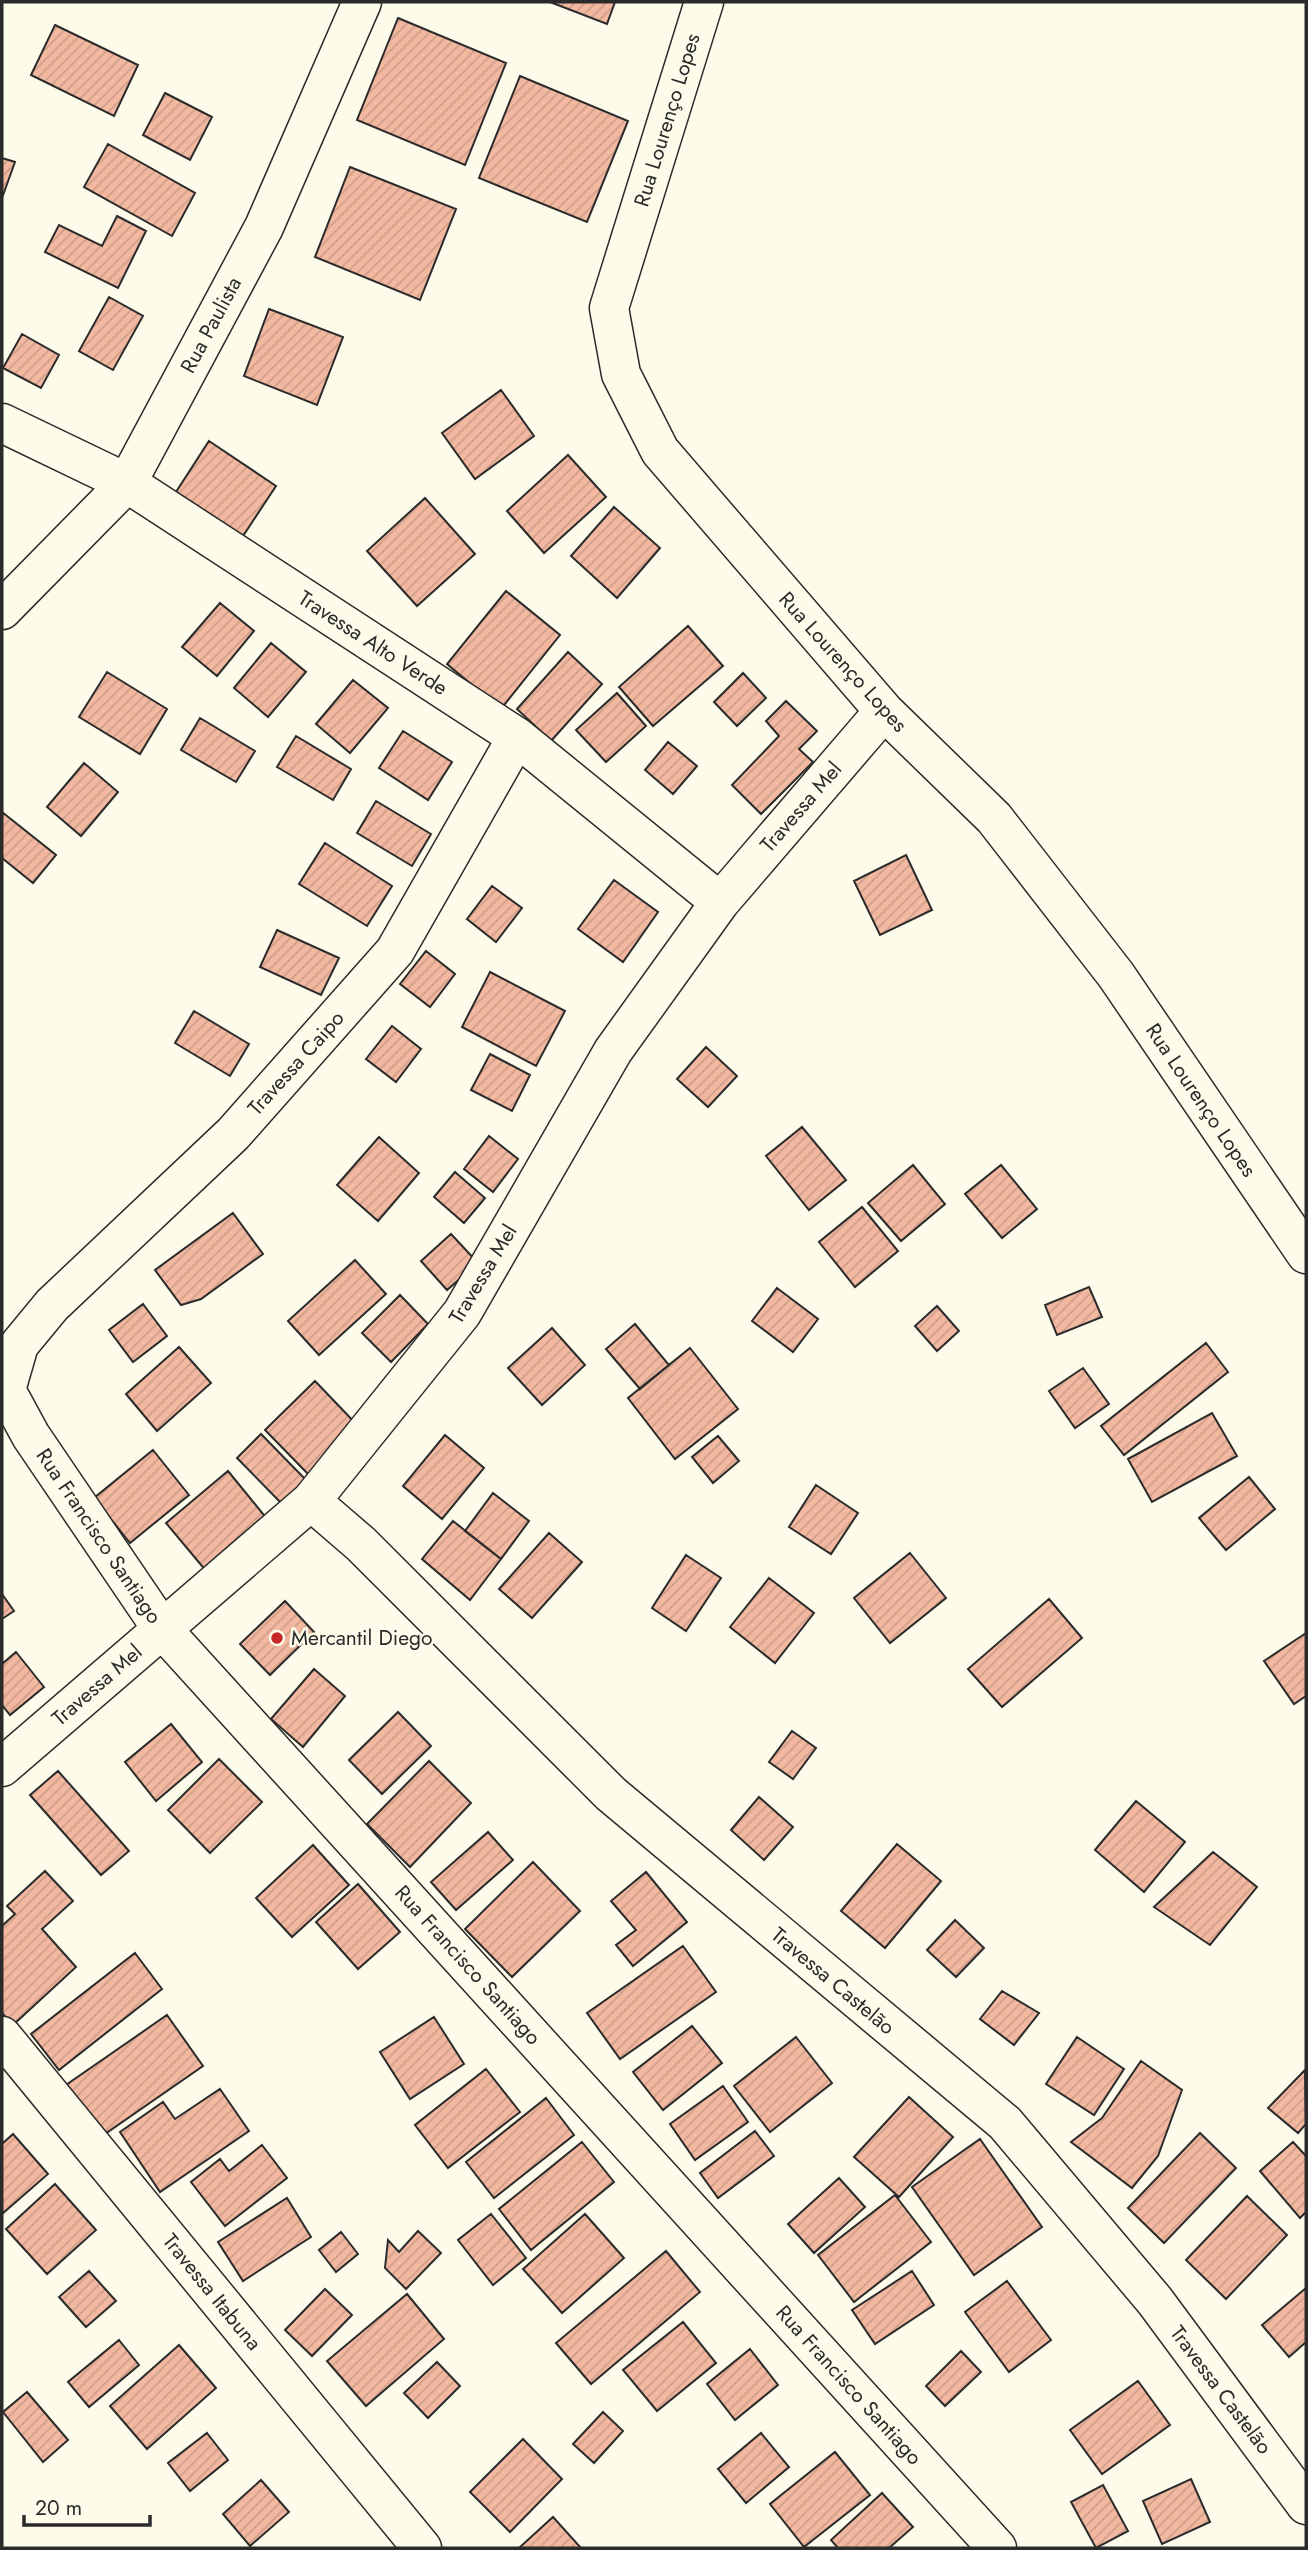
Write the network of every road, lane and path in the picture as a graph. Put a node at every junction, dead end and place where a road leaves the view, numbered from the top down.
1 (362, 2) edge
2 (704, 2) edge
3 (2, 423) edge
4 (127, 483) junction
5 (2, 610) edge
6 (884, 711) junction
7 (517, 737) junction
8 (720, 902) junction
9 (1306, 1254) edge
10 (19, 1345) joint
11 (311, 1501) junction
12 (162, 1629) junction
13 (3, 1763) edge
14 (2, 2036) edge
15 (1306, 2505) edge
16 (422, 2548) edge
17 (997, 2548) edge

1 - 4 street, Rua Paulista
2 - 6 street, Rua Lourenço Lopes
3 - 4 street, Travessa Alto Verde
4 - 5 street, Rua Paulista
4 - 7 street, Travessa Alto Verde
6 - 8 street, Travessa Mel
6 - 9 street, Rua Lourenço Lopes
7 - 8 street, Travessa Alto Verde
7 - 10 street, Travessa Caipo
8 - 11 street, Travessa Mel
10 - 12 street, Rua Francisco Santiago
11 - 12 street, Travessa Mel
11 - 15 street, Travessa Castelão
12 - 13 street, Travessa Mel
12 - 17 street, Rua Francisco Santiago
14 - 16 street, Travessa Itabuna

